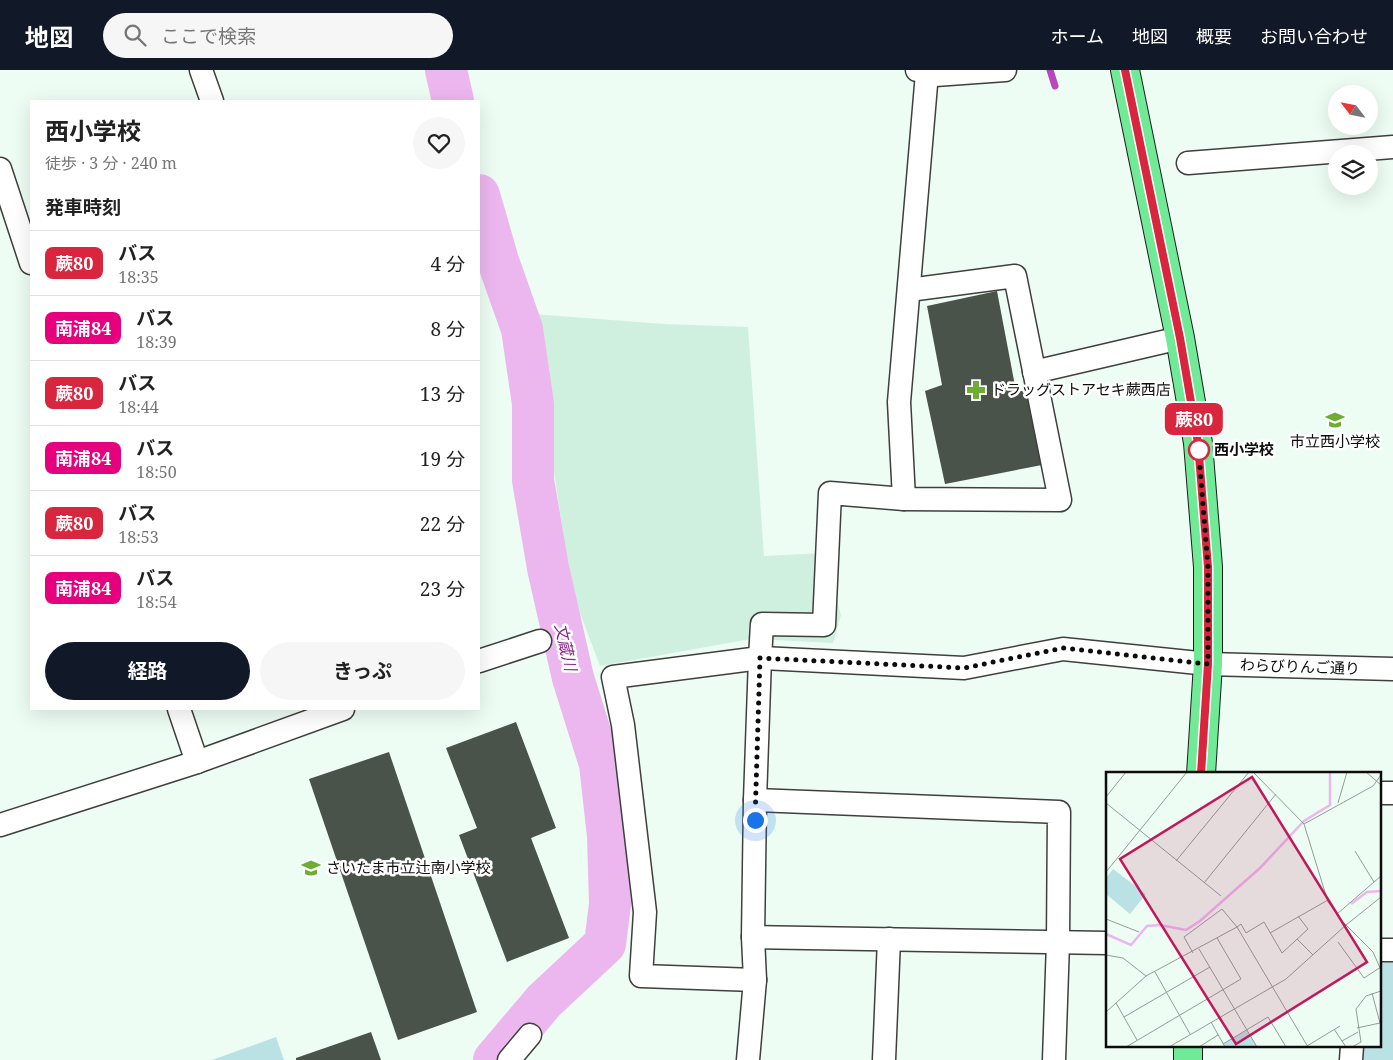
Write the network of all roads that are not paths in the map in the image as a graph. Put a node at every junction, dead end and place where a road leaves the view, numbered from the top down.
1 (201, 70) edge
2 (1005, 70) edge
3 (1125, 70) edge
4 (922, 72) edge
5 (212, 100) edge
6 (1393, 146) edge
7 (1188, 162) dead end
8 (0, 169) edge
9 (30, 260) edge
10 (909, 290) junction
11 (1180, 338) junction
12 (1034, 372) junction
13 (904, 499) junction
14 (540, 641) dead end
15 (760, 658) junction
16 (480, 661) edge
17 (1208, 664) junction
18 (1393, 669) edge
19 (179, 710) edge
20 (340, 710) edge
21 (196, 762) junction
22 (1201, 772) edge
23 (1380, 793) edge
24 (1393, 793) edge
25 (755, 800) junction
26 (0, 825) edge
27 (753, 937) junction
28 (888, 939) junction
29 (1058, 942) junction
30 (1106, 943) edge
31 (1380, 950) edge
32 (1393, 950) edge
33 (755, 980) junction
34 (530, 1035) dead end
35 (509, 1060) edge
36 (748, 1060) edge
37 (884, 1060) edge
38 (1054, 1060) edge

1 - 5 street
2 - 4 street
3 - 11 main road
4 - 10 street
6 - 7 street
8 - 9 street
10 - 12 street
10 - 13 street
11 - 12 street
11 - 17 main road
12 - 13 street
13 - 15 street
14 - 16 street
15 - 17 street, わらびりんご通り
15 - 25 street
15 - 33 street, わらびりんご通り
17 - 18 street, わらびりんご通り
17 - 22 main road
19 - 21 street
20 - 21 street
21 - 26 street
23 - 24 street
25 - 27 street
25 - 29 street
27 - 28 street
27 - 33 street
28 - 29 street
28 - 37 street
29 - 30 street
29 - 38 street
31 - 32 street
33 - 36 street
34 - 35 street

